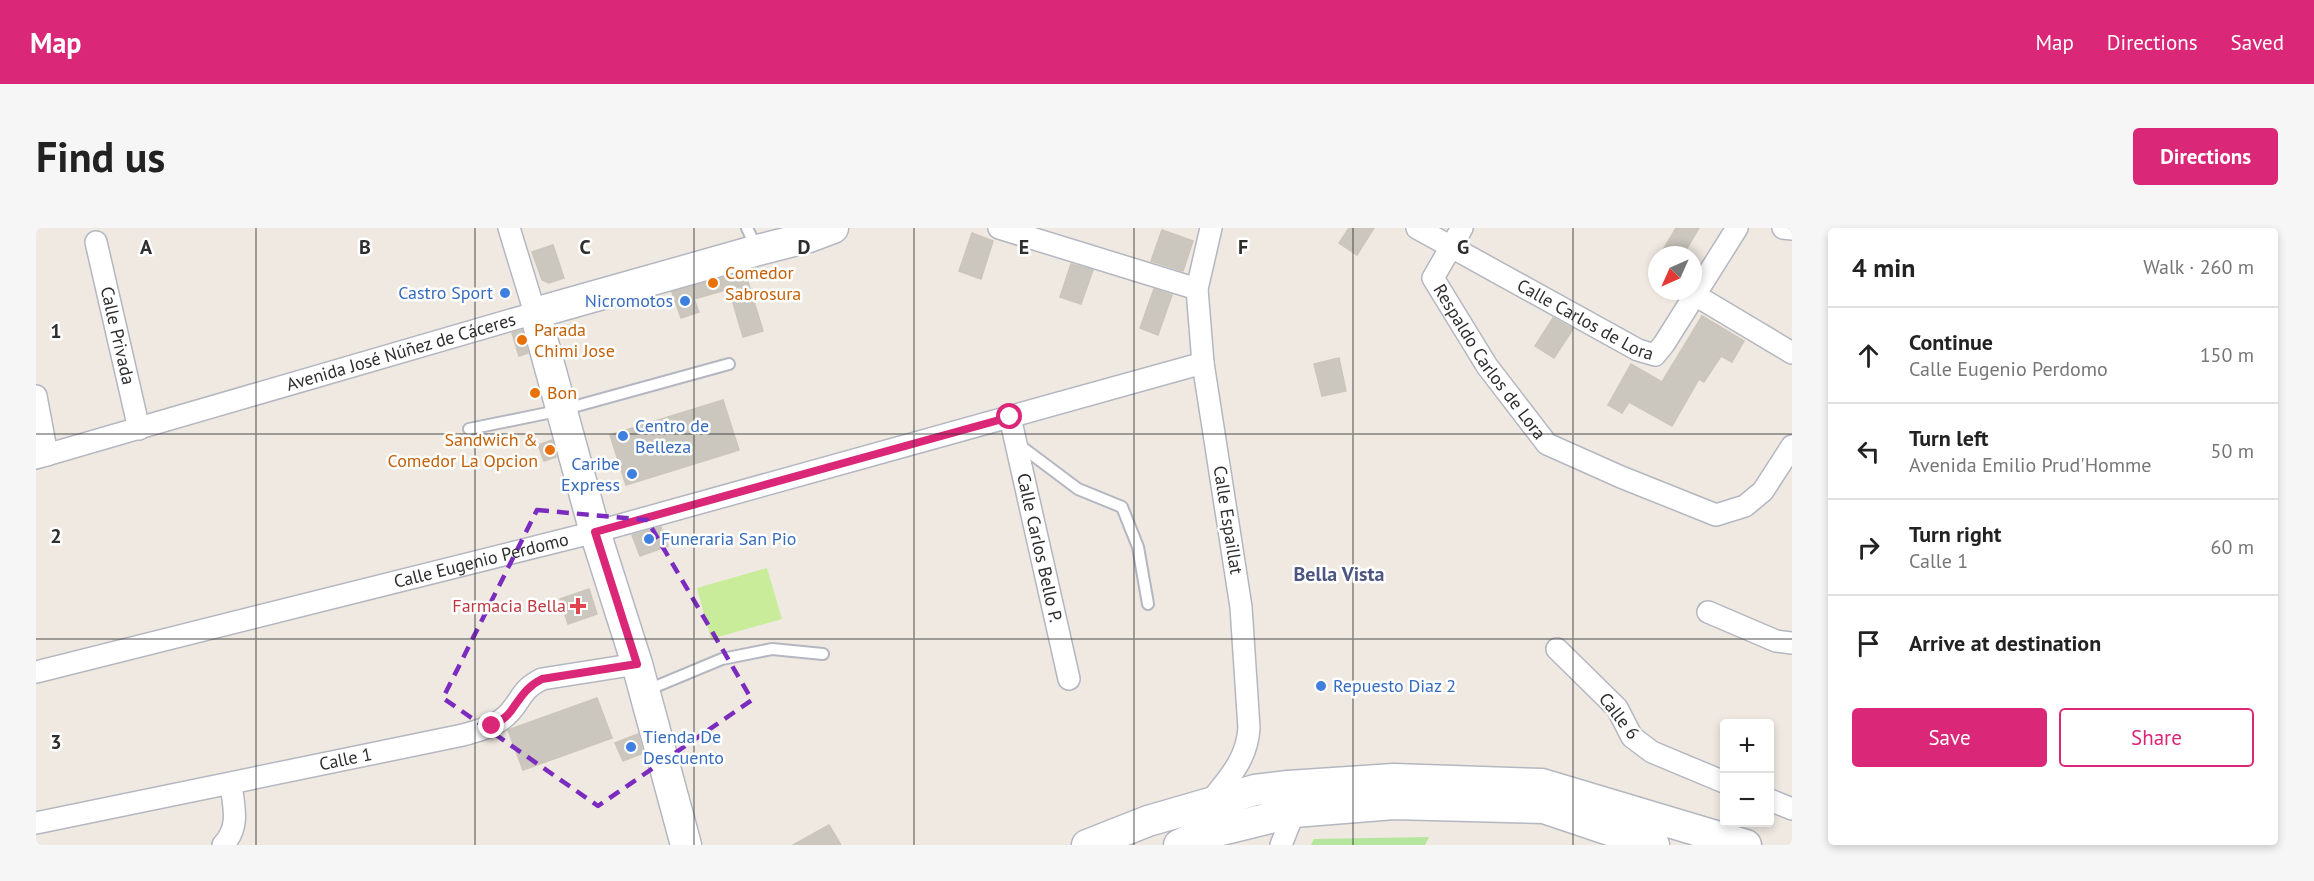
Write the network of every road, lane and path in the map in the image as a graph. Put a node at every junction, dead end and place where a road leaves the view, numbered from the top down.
1 (509, 228) edge
2 (833, 228) edge
3 (999, 228) edge
4 (1211, 228) edge
5 (1417, 228) edge
6 (1737, 228) edge
7 (1784, 228) edge
8 (1792, 229) edge
9 (1456, 237) edge
10 (752, 239) edge
11 (96, 242) dead end
12 (1702, 284) edge
13 (1197, 289) junction
14 (1702, 299) edge
15 (1692, 300) edge
16 (535, 313) junction
17 (1792, 352) edge
18 (1203, 363) junction
19 (729, 364) dead end
20 (36, 396) edge
21 (562, 410) junction
22 (1010, 417) junction
23 (139, 429) junction
24 (469, 429) dead end
25 (1016, 442) junction
26 (41, 457) edge
27 (1788, 460) edge
28 (595, 532) junction
29 (1148, 604) dead end
30 (1708, 612) dead end
31 (1792, 643) edge
32 (1557, 649) dead end
33 (823, 654) dead end
34 (36, 672) edge
35 (641, 678) junction
36 (1069, 679) dead end
37 (1720, 780) edge
38 (231, 785) junction
39 (1774, 802) edge
40 (1209, 803) junction
41 (1792, 809) edge
42 (1294, 812) junction
43 (36, 823) edge
44 (1192, 842) edge
45 (223, 845) edge
46 (686, 845) edge
47 (1087, 845) edge
48 (1281, 845) edge
49 (1654, 845) edge
50 (1746, 845) edge

1 - 16 street
2 - 10 main road, Avenida José Núñez de Cáceres
3 - 13 street
4 - 13 street, Calle Espaillat
5 - 9 street, Calle Carlos de Lora
6 - 12 street, Calle Carlos de Lora
7 - 8 street
9 - 15 street, Calle Carlos de Lora
9 - 27 street, Respaldo Carlos de Lora
10 - 16 main road, Avenida José Núñez de Cáceres
11 - 23 street, Calle Privada
13 - 18 street, Calle Espaillat
14 - 17 street
16 - 21 main road
16 - 23 street, Avenida José Núñez de Cáceres
18 - 22 street, Calle Eugenio Perdomo
18 - 40 street, Calle Espaillat
19 - 21 lane
20 - 26 street
21 - 24 lane
21 - 28 main road
22 - 25 street, Calle Carlos Bello P.
22 - 28 street, Calle Eugenio Perdomo
23 - 26 street, Avenida José Núñez de Cáceres
25 - 29 lane
25 - 36 street, Calle Carlos Bello P.
28 - 34 street, Calle Eugenio Perdomo
28 - 35 main road
30 - 31 street
32 - 37 street, Calle 6
33 - 35 lane
35 - 38 street, Calle 1
35 - 46 main road
38 - 43 street, Calle 1
38 - 45 street
39 - 41 street
40 - 47 main road
40 - 50 main road
42 - 44 main road
42 - 48 street
42 - 49 main road

